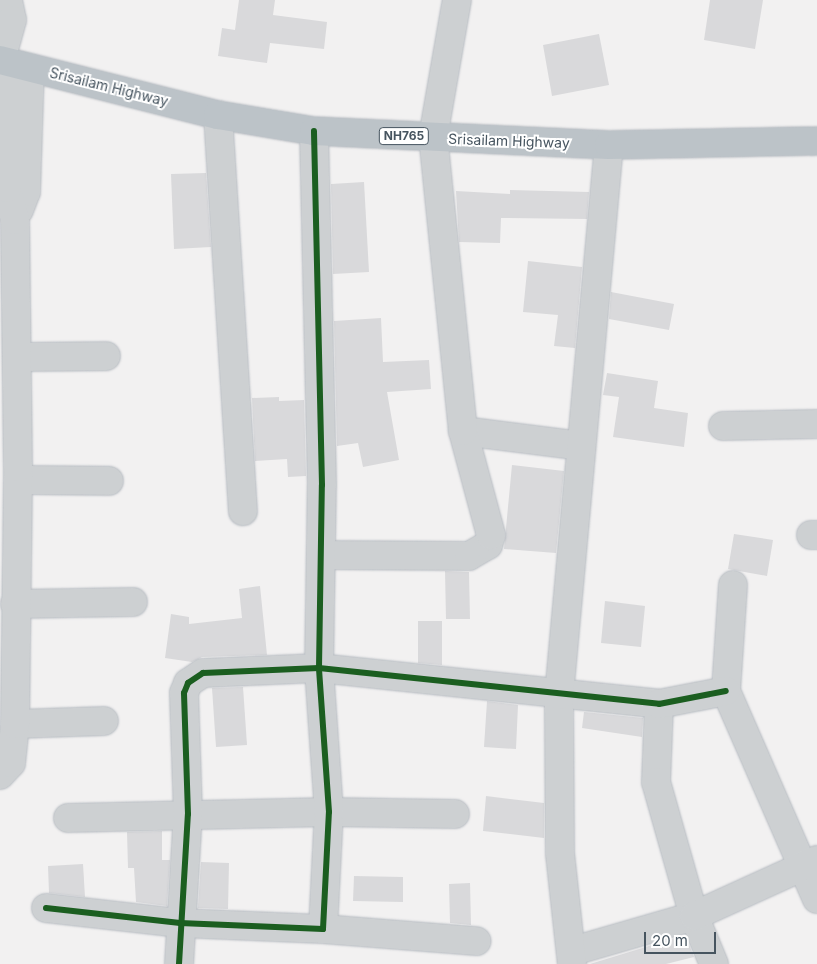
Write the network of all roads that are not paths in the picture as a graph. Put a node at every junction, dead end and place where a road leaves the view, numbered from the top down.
1 (0, 0) edge
2 (456, 0) edge
3 (9, 63) edge
4 (218, 115) junction
5 (314, 131) junction
6 (433, 138) junction
7 (817, 141) edge
8 (608, 145) junction
9 (106, 356) dead end
10 (17, 357) junction
11 (817, 424) edge
12 (722, 426) dead end
13 (463, 430) junction
14 (581, 446) junction
15 (12, 471) edge
16 (109, 481) dead end
17 (242, 511) dead end
18 (320, 555) junction
19 (733, 585) dead end
20 (133, 602) dead end
21 (15, 604) junction
22 (8, 647) edge
23 (319, 668) junction
24 (726, 691) junction
25 (559, 695) junction
26 (659, 704) junction
27 (104, 721) dead end
28 (15, 724) junction
29 (0, 775) edge
30 (330, 812) junction
31 (188, 814) junction
32 (455, 814) dead end
33 (68, 818) dead end
34 (809, 863) edge
35 (817, 899) edge
36 (46, 908) dead end
37 (694, 916) junction
38 (180, 923) junction
39 (324, 929) junction
40 (477, 941) dead end
41 (572, 958) edge
42 (179, 964) edge
43 (714, 964) edge

1 - 3 street
2 - 6 street
3 - 4 highway, Srisailam Highway / NH765
3 - 10 street
4 - 5 highway, Srisailam Highway / NH765
4 - 17 street
5 - 6 highway, Srisailam Highway / NH765
5 - 18 street
6 - 8 highway, Srisailam Highway / NH765
6 - 13 street
7 - 8 highway, Srisailam Highway / NH765
8 - 14 street
9 - 10 street
10 - 15 street
11 - 12 street
13 - 14 street
13 - 18 street
14 - 25 street
15 - 16 street
15 - 21 street
18 - 23 street
19 - 24 street
20 - 21 street
21 - 22 street
22 - 28 street
23 - 25 street
23 - 30 street
23 - 31 street
24 - 26 street
24 - 34 street
25 - 26 street
25 - 41 street
26 - 37 street
27 - 28 street
28 - 29 street
30 - 31 street
30 - 32 street
30 - 39 street
31 - 33 street
31 - 38 street
34 - 35 street
34 - 37 street
36 - 38 street
37 - 41 street
37 - 43 street
38 - 39 street
38 - 42 street
39 - 40 street

